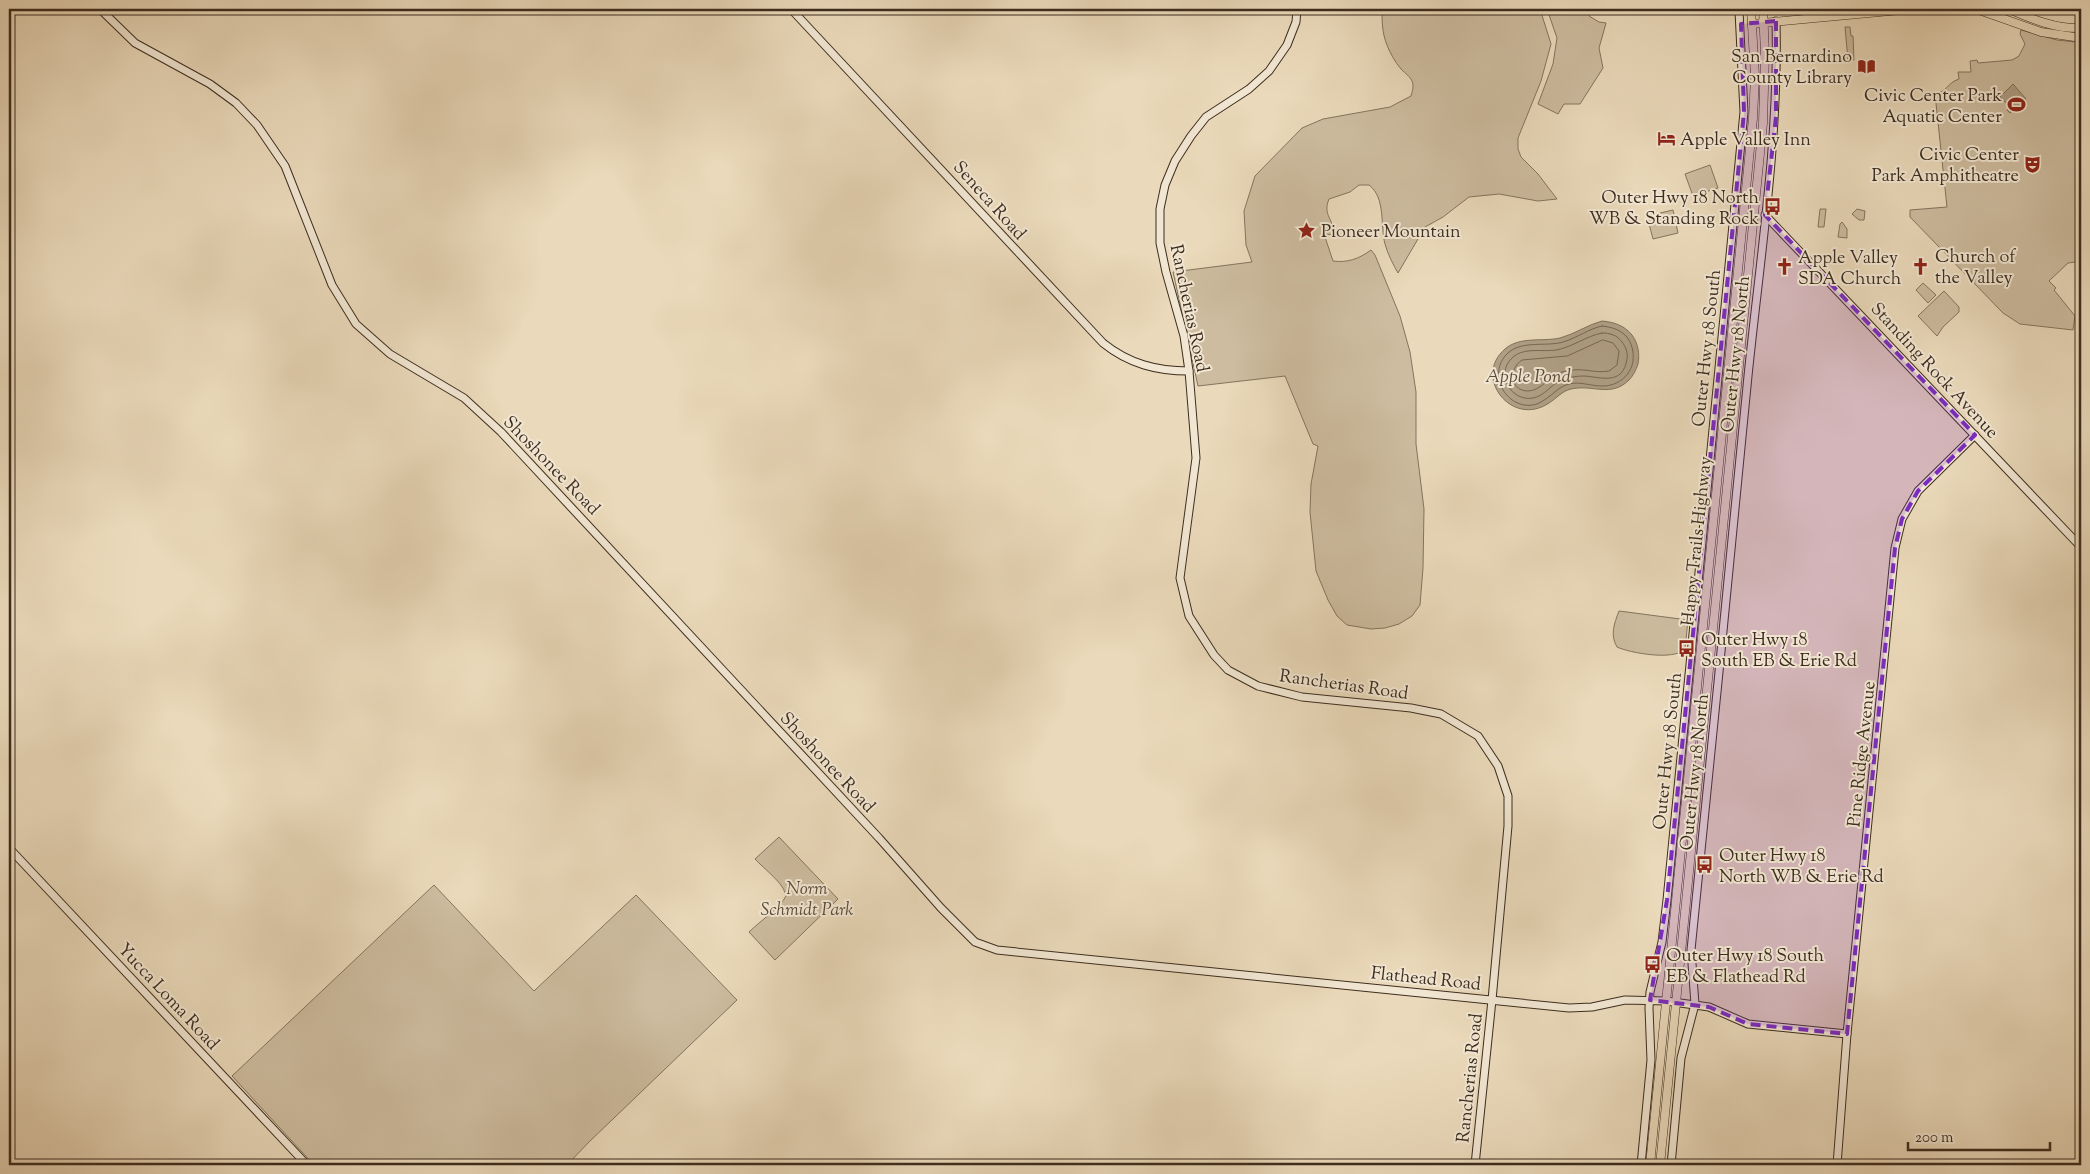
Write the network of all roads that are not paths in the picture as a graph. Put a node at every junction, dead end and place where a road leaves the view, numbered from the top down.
1 (100, 9) edge
2 (791, 9) edge
3 (1298, 9) edge
4 (1751, 9) edge
5 (1757, 9) edge
6 (1763, 9) edge
7 (1912, 9) edge
8 (1976, 9) edge
9 (2009, 9) edge
10 (1776, 22) junction
11 (1764, 23) junction
12 (1741, 24) junction
13 (1752, 24) junction
14 (2081, 28) edge
15 (2081, 38) edge
16 (1766, 215) junction
17 (1190, 370) junction
18 (1975, 435) junction
19 (2081, 547) edge
20 (9, 848) edge
21 (998, 950) joint
22 (1492, 1000) junction
23 (1650, 1000) junction
24 (1666, 1001) junction
25 (1677, 1003) junction
26 (1695, 1004) junction
27 (1847, 1034) junction
28 (307, 1165) edge
29 (1475, 1165) edge
30 (1641, 1165) edge
31 (1650, 1165) edge
32 (1660, 1165) edge
33 (1671, 1165) edge
34 (1837, 1165) edge

1 - 21 street, Shoshonee Road
2 - 17 street, Seneca Road
3 - 17 street, Rancherias Road
4 - 5 main road
4 - 12 street, Outer Hwy 18 South
4 - 13 main road, Happy Trails Highway
6 - 11 main road, Happy Trails Highway
7 - 10 main road
8 - 15 main road
9 - 14 main road
10 - 11 main road
10 - 16 street, Outer Hwy 18 North
11 - 13 main road
11 - 25 main road, Happy Trails Highway
12 - 13 street
12 - 23 street, Outer Hwy 18 South
13 - 24 main road, Happy Trails Highway
16 - 18 street, Standing Rock Avenue
16 - 26 street, Outer Hwy 18 North
17 - 22 street, Rancherias Road
18 - 19 street, Standing Rock Avenue
18 - 27 street, Pine Ridge Avenue
20 - 28 street, Yucca Loma Road
21 - 22 street, Flathead Road
22 - 23 street, Flathead Road
22 - 29 street, Rancherias Road
23 - 24 street, Flathead Road
23 - 30 street, Outer Hwy 18 South
24 - 25 street, Flathead Road
24 - 31 main road, Happy Trails Highway
25 - 26 street, Flathead Road
25 - 32 main road, Happy Trails Highway
26 - 27 street, Flathead Road
26 - 33 street, Outer Hwy 18 North
27 - 34 street, Pine Ridge Avenue

